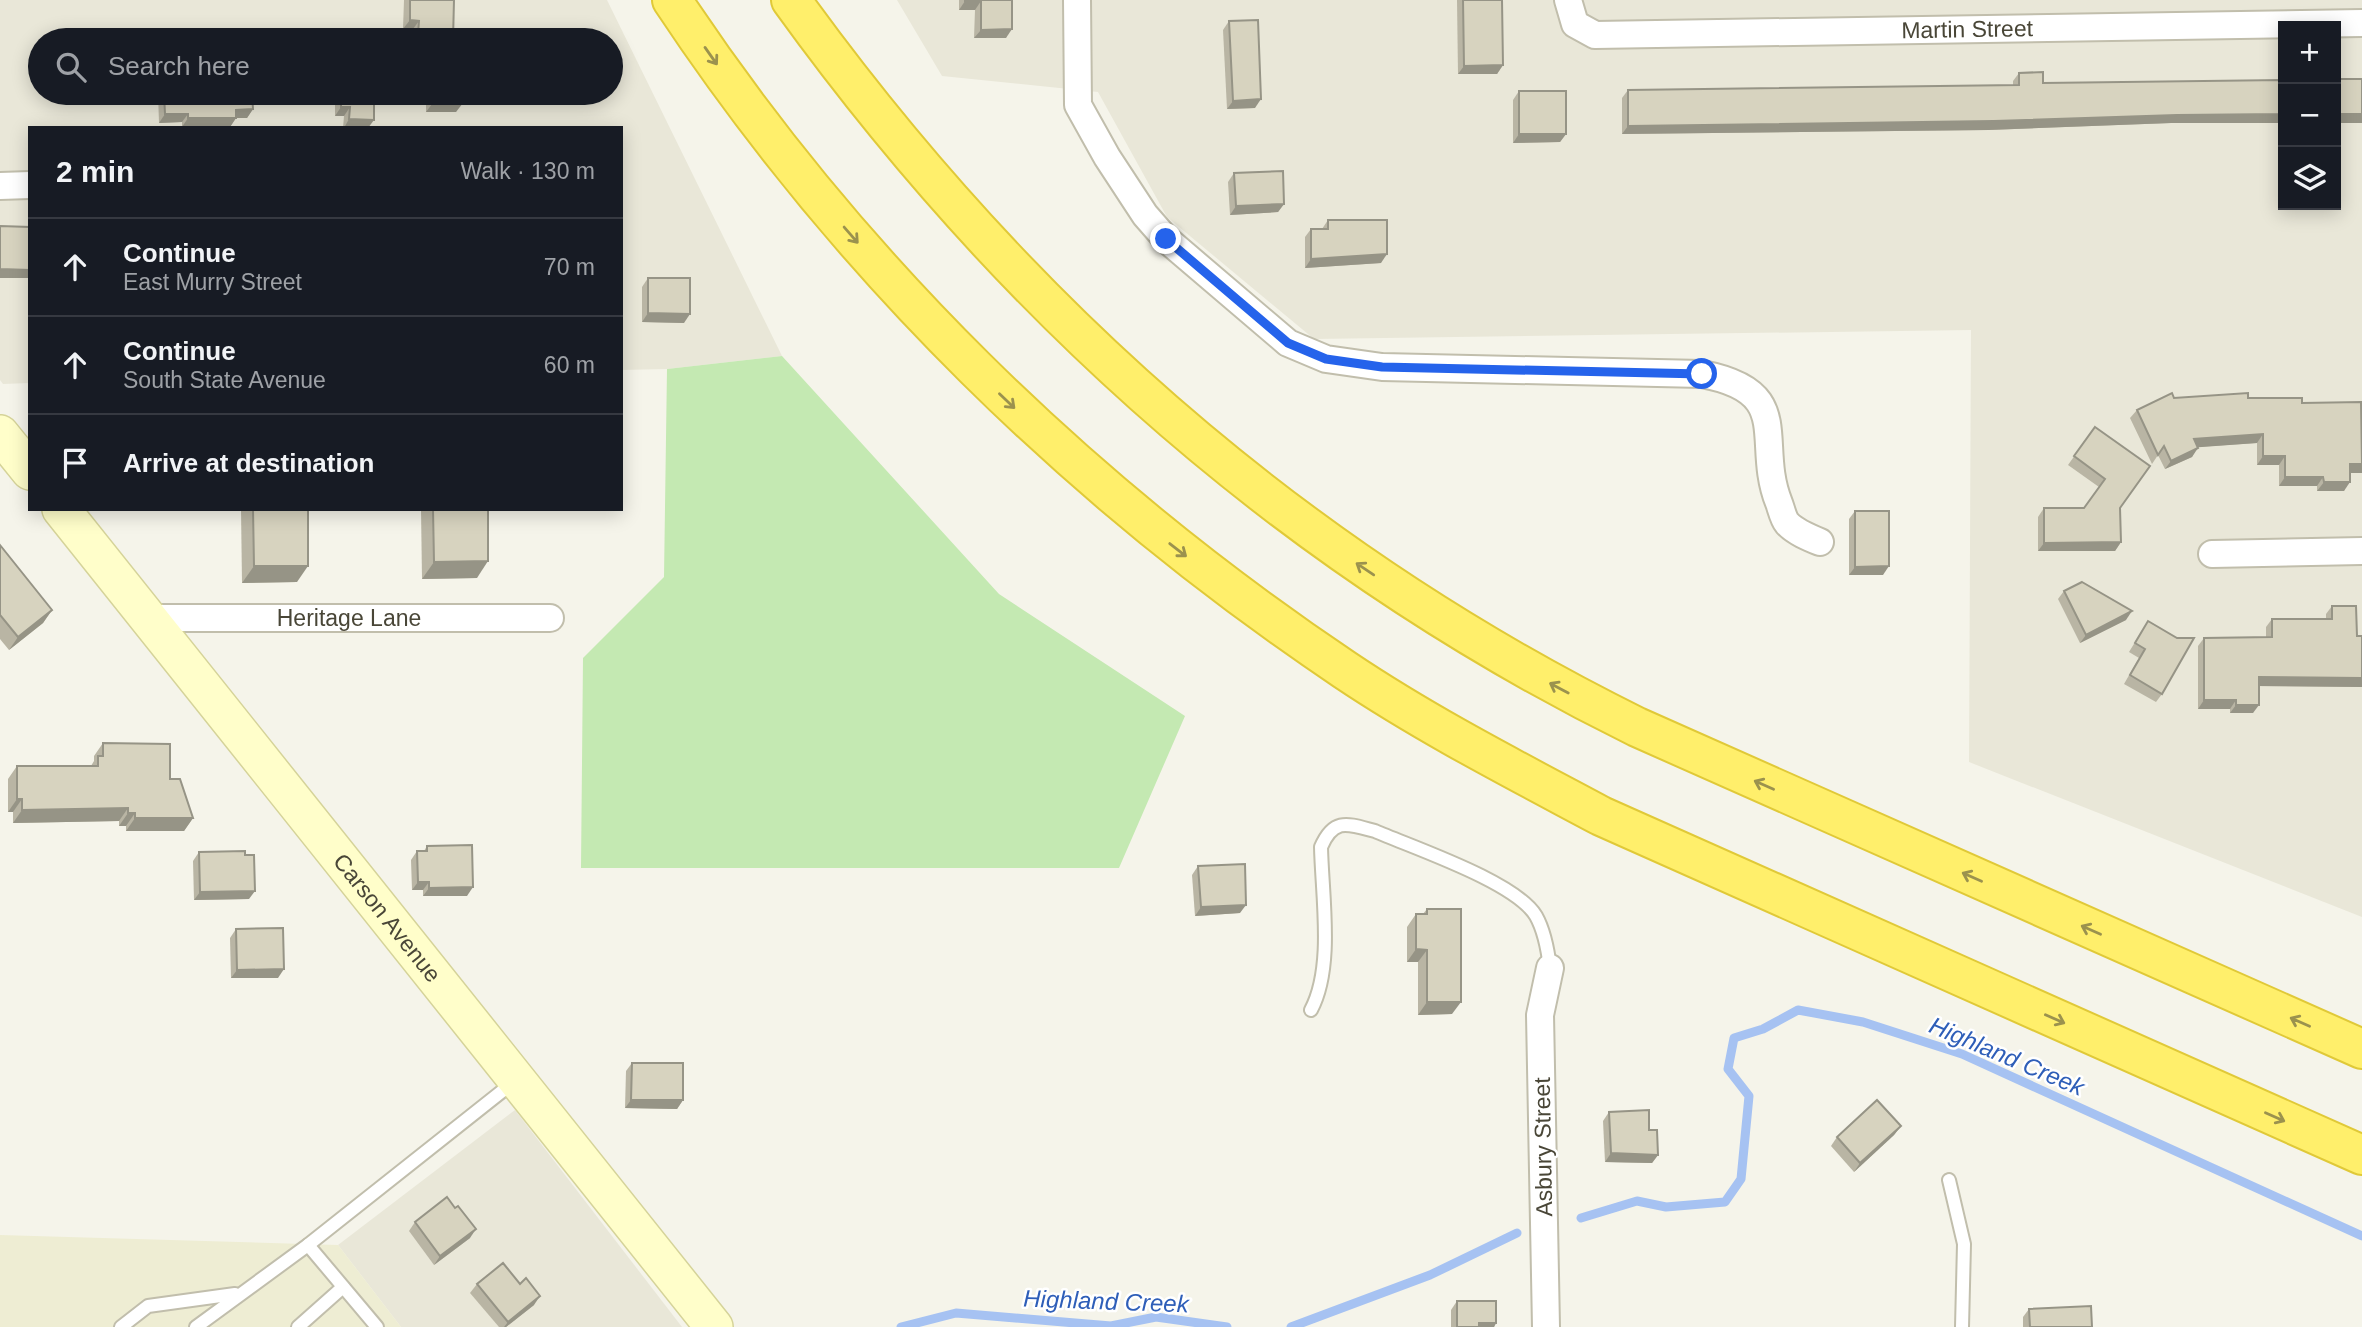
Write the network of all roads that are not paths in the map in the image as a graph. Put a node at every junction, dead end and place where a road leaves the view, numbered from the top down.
1 (672, 0) edge
2 (792, 0) edge
3 (1077, 0) edge
4 (1571, 12) edge
5 (2362, 23) edge
6 (0, 186) edge
7 (28, 186) edge
8 (0, 434) edge
9 (28, 469) edge
10 (63, 511) edge
11 (1820, 542) dead end
12 (2362, 551) edge
13 (2212, 554) dead end
14 (148, 618) junction
15 (550, 618) dead end
16 (1550, 968) joint
17 (1311, 1010) dead end
18 (2362, 1049) edge
19 (516, 1081) junction
20 (2362, 1155) edge
21 (1949, 1180) dead end
22 (308, 1245) junction
23 (343, 1287) junction
24 (239, 1293) junction
25 (121, 1327) edge
26 (196, 1327) edge
27 (298, 1327) edge
28 (376, 1327) edge
29 (714, 1327) edge
30 (1546, 1327) edge
31 (1962, 1327) edge

1 -> 20 highway
18 -> 2 highway
3 - 11 street
4 - 5 street, Martin Street
6 - 7 street
8 - 9 main road
10 - 14 main road, Carson Avenue
12 - 13 street
14 - 15 street, Heritage Lane
14 - 19 main road, Carson Avenue
16 - 17 lane
16 - 30 street, Asbury Street
19 - 22 lane
19 - 29 main road, Carson Avenue
21 - 31 lane
22 - 23 lane
22 - 24 lane
23 - 27 lane
23 - 28 lane
24 - 25 lane
24 - 26 lane

